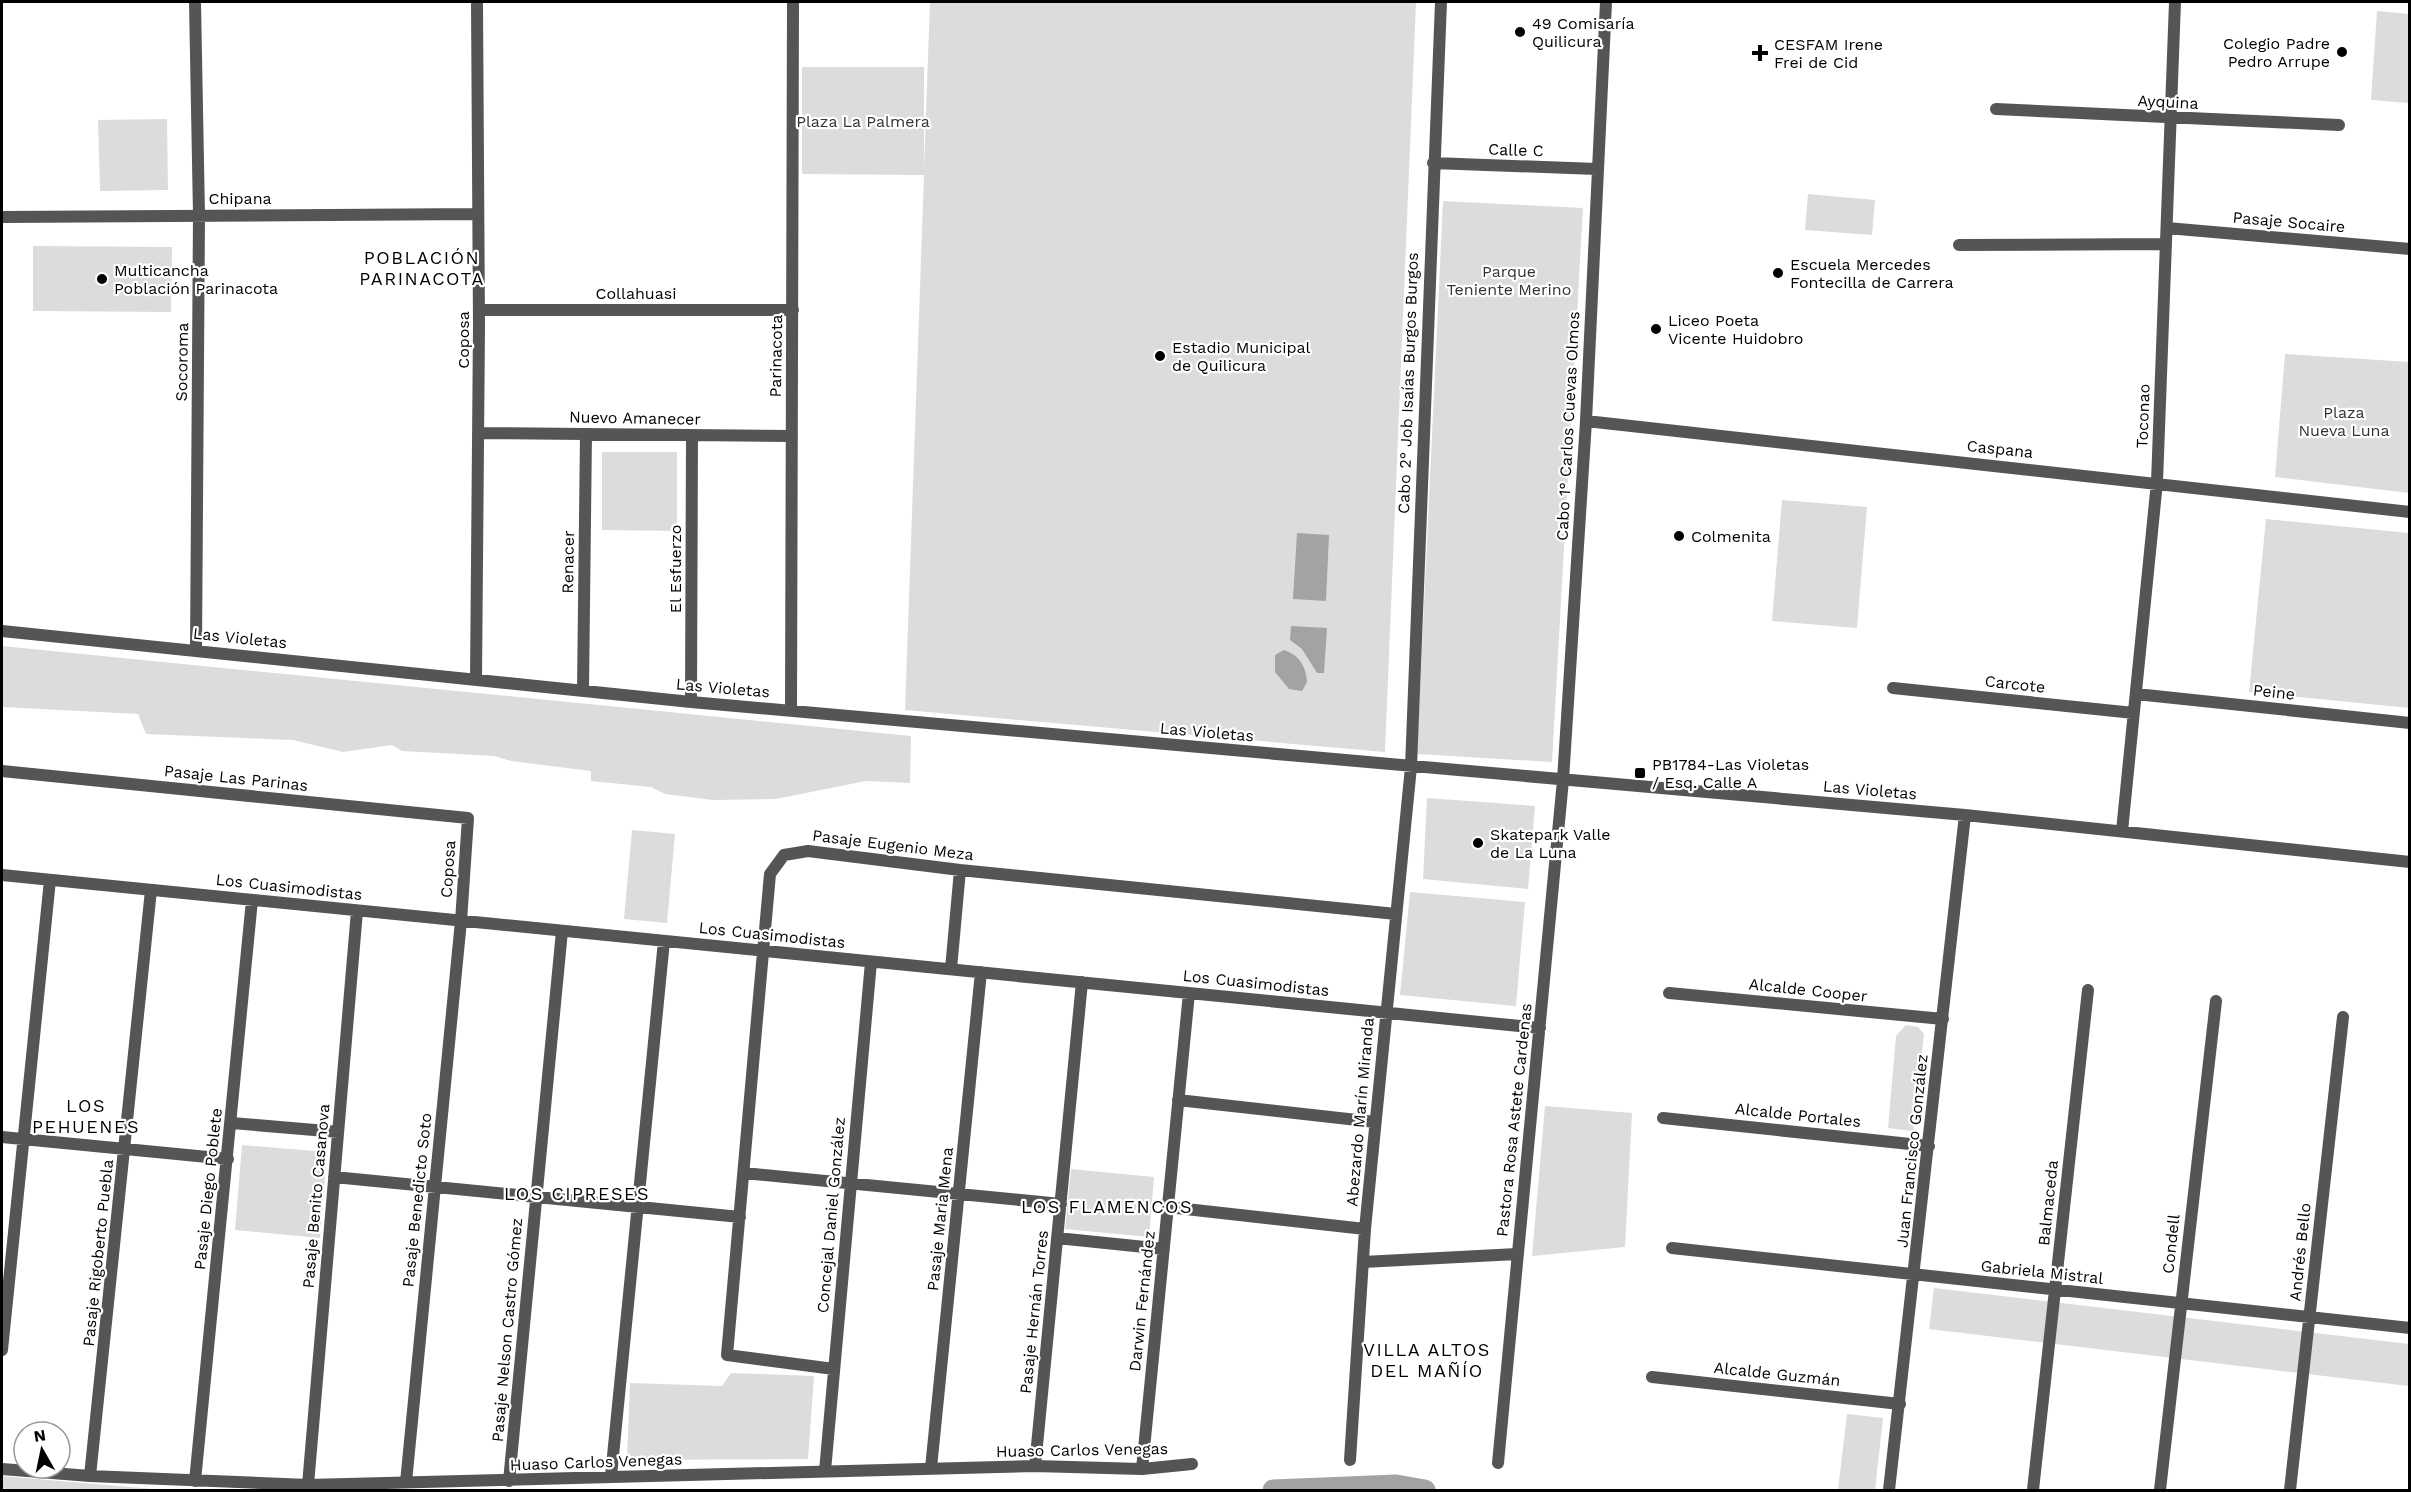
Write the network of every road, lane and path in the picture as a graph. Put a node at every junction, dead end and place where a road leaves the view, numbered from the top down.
1 (195, 2) edge
2 (477, 2) edge
3 (793, 2) edge
4 (1442, 2) edge
5 (1606, 2) edge
6 (2175, 2) edge
7 (1996, 109) dead end
8 (2170, 119) junction
9 (2339, 125) dead end
10 (1433, 163) junction
11 (1597, 169) junction
12 (478, 214) junction
13 (199, 215) junction
14 (2, 217) edge
15 (2167, 228) junction
16 (2166, 244) junction
17 (1959, 245) dead end
18 (2409, 249) edge
19 (479, 310) junction
20 (793, 310) junction
21 (1586, 421) junction
22 (479, 433) junction
23 (586, 434) junction
24 (692, 435) junction
25 (792, 436) junction
26 (2157, 482) junction
27 (2409, 512) edge
28 (2, 631) edge
29 (196, 650) junction
30 (476, 679) junction
31 (1893, 688) dead end
32 (583, 690) junction
33 (2136, 694) junction
34 (691, 702) junction
35 (791, 711) junction
36 (2134, 712) junction
37 (2409, 723) edge
38 (1411, 767) junction
39 (2, 771) edge
40 (1563, 780) junction
41 (1965, 815) junction
42 (468, 818) joint
43 (2122, 831) junction
44 (2409, 862) edge
45 (960, 870) junction
46 (2, 875) edge
47 (50, 880) junction
48 (150, 890) junction
49 (252, 900) junction
50 (357, 911) junction
51 (1396, 914) junction
52 (461, 921) junction
53 (562, 931) junction
54 (664, 941) junction
55 (765, 951) junction
56 (871, 962) junction
57 (951, 969) junction
58 (981, 972) junction
59 (1082, 982) junction
60 (2088, 990) dead end
61 (1189, 993) junction
62 (1670, 993) dead end
63 (2216, 1001) dead end
64 (1385, 1012) junction
65 (2343, 1017) dead end
66 (1943, 1019) junction
67 (1540, 1028) junction
68 (1178, 1100) junction
69 (1663, 1118) dead end
70 (1375, 1122) junction
71 (232, 1123) junction
72 (338, 1132) junction
73 (2, 1137) edge
74 (26, 1140) junction
75 (1929, 1146) junction
76 (126, 1149) junction
77 (228, 1159) junction
78 (744, 1173) junction
79 (334, 1177) junction
80 (851, 1184) junction
81 (435, 1187) junction
82 (959, 1194) junction
83 (536, 1197) junction
84 (1061, 1204) junction
85 (638, 1207) junction
86 (1167, 1207) junction
87 (740, 1217) junction
88 (1365, 1229) junction
89 (1057, 1238) junction
90 (1672, 1248) dead end
91 (1164, 1249) junction
92 (1517, 1254) junction
93 (1363, 1262) junction
94 (1915, 1275) junction
95 (2055, 1290) junction
96 (2181, 1304) junction
97 (2309, 1317) junction
98 (2409, 1328) edge
99 (2, 1350) edge
100 (834, 1369) junction
101 (1652, 1377) dead end
102 (1900, 1404) junction
103 (1350, 1460) dead end
104 (1192, 1464) dead end
105 (1498, 1464) dead end
106 (1035, 1466) junction
107 (931, 1468) junction
108 (2, 1469) edge
109 (1142, 1469) junction
110 (825, 1471) junction
111 (90, 1476) junction
112 (611, 1476) junction
113 (195, 1481) junction
114 (509, 1481) junction
115 (406, 1482) junction
116 (309, 1485) junction
117 (1889, 1491) edge
118 (2033, 1491) edge
119 (2160, 1491) edge
120 (2290, 1491) edge

1 - 13 street, Socoroma
2 - 12 street, Coposa
3 - 20 street, Parinacota
4 - 10 street, Cabo 2° Job Isaías Burgos Burgos
5 - 11 street, Cabo 1° Carlos Cuevas Olmos
6 - 8 street, Toconao
7 - 8 street, Ayquina
8 - 9 street, Ayquina
8 - 15 street, Toconao
10 - 11 street, Calle C
10 - 38 street, Cabo 2° Job Isaías Burgos Burgos
11 - 21 street, Cabo 1° Carlos Cuevas Olmos
12 - 13 street, Chipana
12 - 19 street, Coposa
13 - 14 street, Chipana
13 - 29 street, Socoroma
15 - 16 street, Toconao
15 - 18 street, Pasaje Socaire
16 - 17 street
16 - 26 street, Toconao
19 - 20 street, Collahuasi
19 - 22 street, Coposa
20 - 25 street, Parinacota
21 - 26 street, Caspana
21 - 40 street, Cabo 1° Carlos Cuevas Olmos
22 - 23 street, Nuevo Amanecer
22 - 30 street, Coposa
23 - 24 street, Nuevo Amanecer
23 - 32 street, Renacer
24 - 25 street, Nuevo Amanecer
24 - 34 street, El Esfuerzo
25 - 35 street, Parinacota
26 - 27 street, Caspana
26 - 33 street, Toconao
28 - 29 street, Las Violetas
29 - 30 street, Las Violetas
30 - 32 street, Las Violetas
31 - 36 street, Carcote
32 - 34 street, Las Violetas
33 - 36 street, Toconao
33 - 37 street, Peine
34 - 35 street, Las Violetas
35 - 38 street, Las Violetas
36 - 43 street, Toconao
38 - 40 street, Las Violetas
38 - 51 street, Abezardo Marín Miranda
39 - 42 street, Pasaje Las Parinas
40 - 41 street, Las Violetas
40 - 67 street, Pastora Rosa Astete Cardenas
41 - 43 street, Las Violetas
41 - 66 street, Juan Francisco González
42 - 52 street, Coposa
43 - 44 street, Las Violetas
45 - 51 street, Pasaje Eugenio Meza
45 - 55 street, Pasaje Eugenio Meza
45 - 57 street
46 - 47 street, Los Cuasimodistas
47 - 48 street, Los Cuasimodistas
47 - 74 street
48 - 49 street, Los Cuasimodistas
48 - 76 street, Pasaje Rigoberto Puebla
49 - 50 street, Los Cuasimodistas
49 - 71 street, Pasaje Diego Poblete
50 - 52 street, Los Cuasimodistas
50 - 72 street, Pasaje Benito Casanova
51 - 64 street, Abezardo Marín Miranda
52 - 53 street, Los Cuasimodistas
52 - 81 street, Pasaje Benedicto Soto
53 - 54 street, Los Cuasimodistas
53 - 83 street, Pasaje Nelson Castro Gómez
54 - 55 street, Los Cuasimodistas
54 - 85 street
55 - 56 street, Los Cuasimodistas
55 - 78 street, Pasaje Eugenio Meza
56 - 57 street, Los Cuasimodistas
56 - 80 street, Concejal Daniel González
57 - 58 street, Los Cuasimodistas
58 - 59 street, Los Cuasimodistas
58 - 82 street, Pasaje Maria Mena
59 - 61 street, Los Cuasimodistas
59 - 84 street, Pasaje Hernán Torres
60 - 95 street, Balmaceda
61 - 64 street, Los Cuasimodistas
61 - 68 street, Darwin Fernández
62 - 66 street, Alcalde Cooper
63 - 96 street, Condell
64 - 67 street, Los Cuasimodistas
64 - 70 street, Abezardo Marín Miranda
65 - 97 street, Andrés Bello
66 - 75 street, Juan Francisco González
67 - 92 street, Pastora Rosa Astete Cardenas
68 - 70 street
68 - 86 street, Darwin Fernández
69 - 75 street, Alcalde Portales
70 - 88 street, Abezardo Marín Miranda
71 - 72 street
71 - 77 street, Pasaje Diego Poblete
72 - 79 street, Pasaje Benito Casanova
73 - 74 street
74 - 76 street
74 - 99 street
75 - 94 street, Juan Francisco González
76 - 77 street
76 - 111 street, Pasaje Rigoberto Puebla
77 - 113 street, Pasaje Diego Poblete
78 - 80 street
78 - 87 street, Pasaje Eugenio Meza
79 - 81 street
79 - 116 street, Pasaje Benito Casanova
80 - 82 street
80 - 100 street, Concejal Daniel González
81 - 83 street
81 - 115 street, Pasaje Benedicto Soto
82 - 84 street
82 - 107 street, Pasaje Maria Mena
83 - 85 street
83 - 114 street, Pasaje Nelson Castro Gómez
84 - 89 street, Pasaje Hernán Torres
85 - 87 street
85 - 112 street
86 - 88 street
86 - 91 street, Darwin Fernández
87 - 100 street, Pasaje Eugenio Meza
88 - 93 street, Abezardo Marín Miranda
89 - 91 street
89 - 106 street, Pasaje Hernán Torres
90 - 94 street, Gabriela Mistral
91 - 109 street, Darwin Fernández
92 - 93 street
92 - 105 street, Pastora Rosa Astete Cardenas
93 - 103 street, Abezardo Marín Miranda
94 - 95 street, Gabriela Mistral
94 - 102 street, Juan Francisco González
95 - 96 street, Gabriela Mistral
95 - 118 street, Balmaceda
96 - 97 street, Gabriela Mistral
96 - 119 street, Condell
97 - 98 street, Gabriela Mistral
97 - 120 street, Andrés Bello
100 - 110 street, Concejal Daniel González
101 - 102 street, Alcalde Guzmán
102 - 117 street, Juan Francisco González
104 - 109 street, Huaso Carlos Venegas
106 - 107 street, Huaso Carlos Venegas
106 - 109 street, Huaso Carlos Venegas
107 - 110 street, Huaso Carlos Venegas
108 - 111 street, Huaso Carlos Venegas
110 - 112 street, Huaso Carlos Venegas
111 - 113 street, Huaso Carlos Venegas
112 - 114 street, Huaso Carlos Venegas
113 - 116 street, Huaso Carlos Venegas
114 - 115 street, Huaso Carlos Venegas
115 - 116 street, Huaso Carlos Venegas

